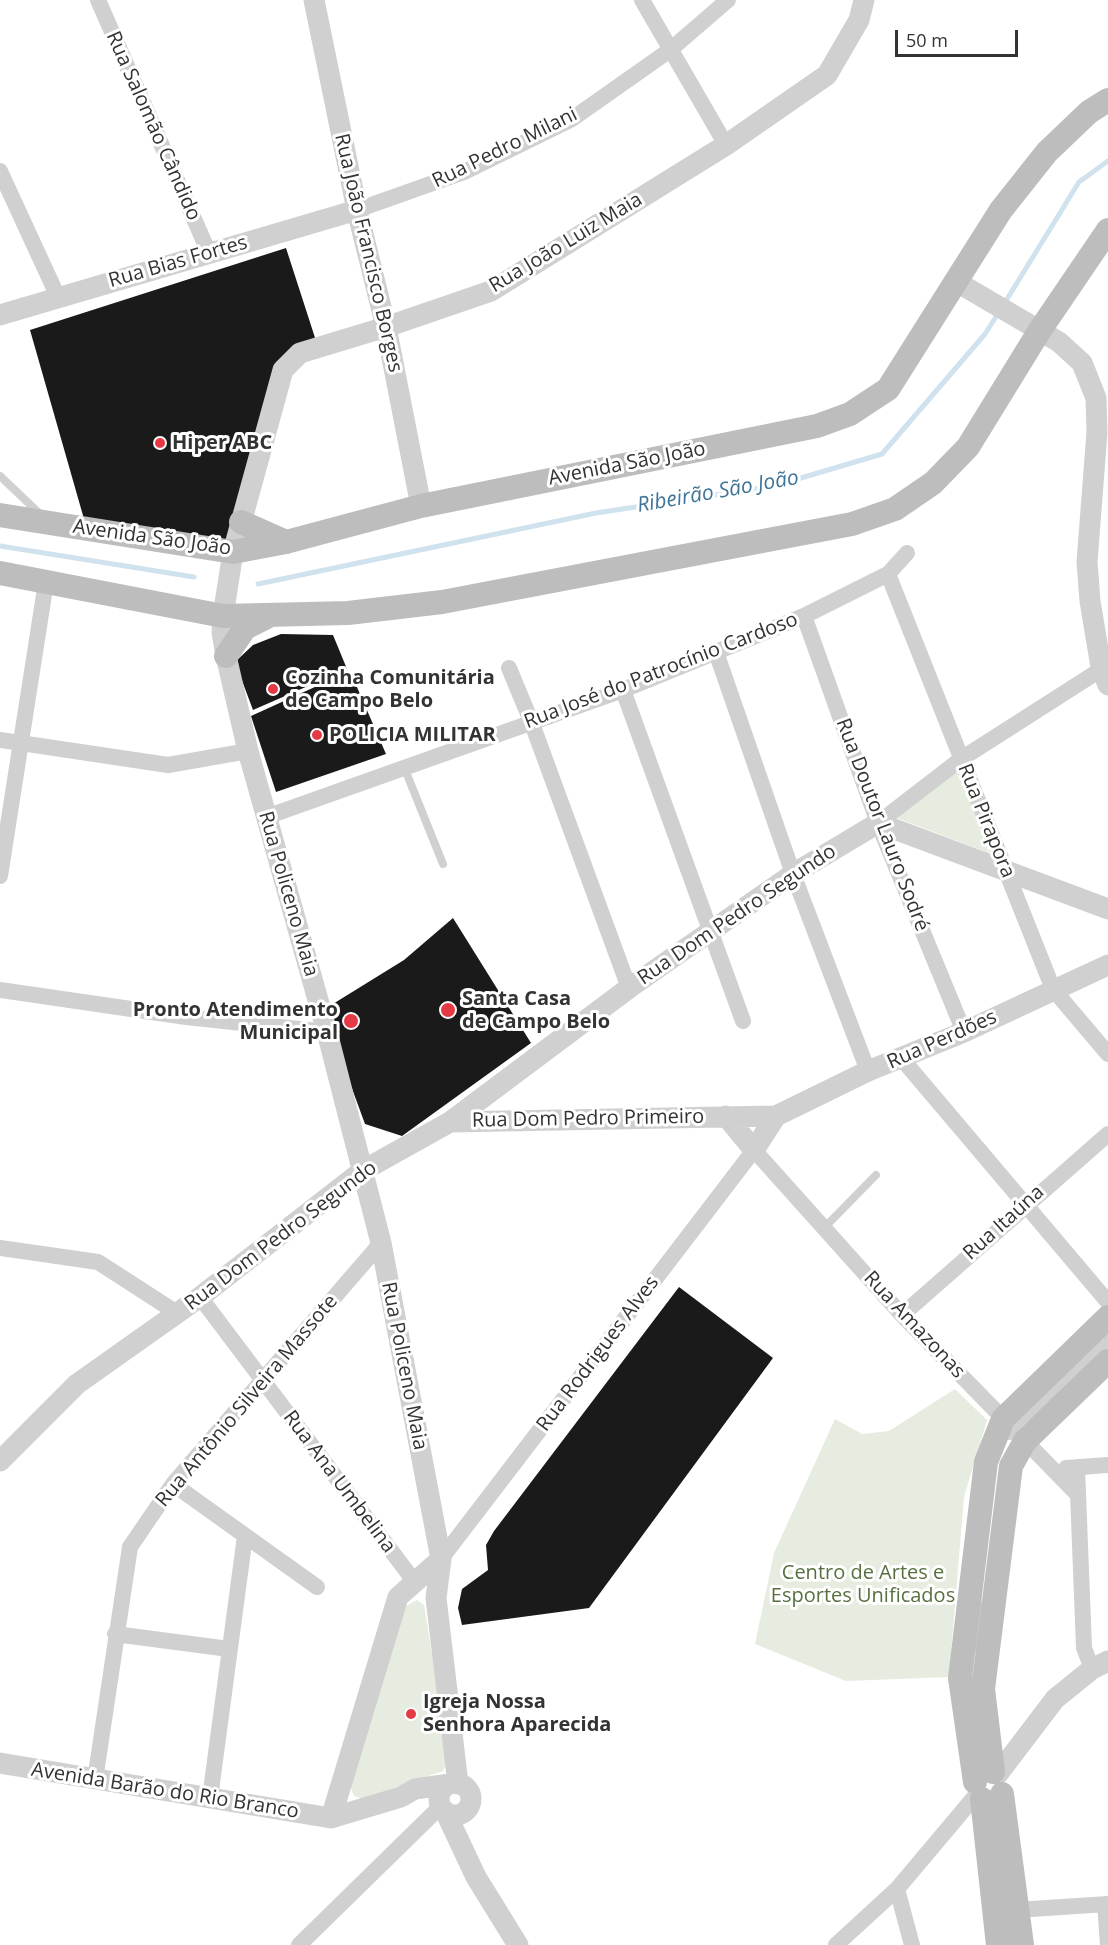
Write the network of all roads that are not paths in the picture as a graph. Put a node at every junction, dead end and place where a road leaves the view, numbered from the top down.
1 (98, 0) edge
2 (314, 0) edge
3 (642, 0) edge
4 (728, 0) edge
5 (864, 0) edge
6 (670, 50) junction
7 (1108, 100) edge
8 (726, 145) junction
9 (0, 171) edge
10 (357, 210) junction
11 (1108, 230) edge
12 (209, 253) junction
13 (965, 286) junction
14 (57, 297) junction
15 (0, 315) edge
16 (1032, 325) junction
17 (386, 327) junction
18 (0, 476) edge
19 (421, 506) junction
20 (0, 515) edge
21 (47, 522) junction
22 (241, 522) junction
23 (286, 542) junction
24 (233, 552) junction
25 (907, 553) dead end
26 (0, 573) edge
27 (888, 574) junction
28 (46, 582) junction
29 (223, 616) junction
30 (804, 616) junction
31 (267, 617) junction
32 (716, 652) junction
33 (226, 656) junction
34 (509, 668) dead end
35 (1106, 673) edge
36 (623, 690) junction
37 (531, 721) junction
38 (0, 740) edge
39 (22, 744) junction
40 (248, 751) junction
41 (961, 759) junction
42 (404, 767) junction
43 (266, 817) junction
44 (878, 823) junction
45 (443, 864) dead end
46 (1007, 873) junction
47 (793, 874) junction
48 (0, 876) edge
49 (1108, 909) edge
50 (710, 933) junction
51 (1108, 964) edge
52 (629, 987) junction
53 (1053, 989) junction
54 (0, 990) edge
55 (743, 1021) dead end
56 (327, 1032) junction
57 (964, 1032) junction
58 (1108, 1054) edge
59 (902, 1059) junction
60 (868, 1071) junction
61 (490, 1092) junction
62 (726, 1116) junction
63 (776, 1116) junction
64 (450, 1122) junction
65 (492, 1122) junction
66 (1108, 1134) edge
67 (754, 1150) junction
68 (362, 1171) junction
69 (876, 1175) dead end
70 (1025, 1204) junction
71 (825, 1227) junction
72 (381, 1243) junction
73 (0, 1248) edge
74 (200, 1297) junction
75 (1108, 1302) edge
76 (177, 1313) junction
77 (902, 1315) junction
78 (1108, 1317) edge
79 (1108, 1340) edge
80 (1108, 1361) edge
81 (262, 1379) junction
82 (1013, 1429) junction
83 (0, 1461) edge
84 (1108, 1465) edge
85 (1077, 1467) junction
86 (1050, 1469) junction
87 (173, 1484) junction
88 (1078, 1495) junction
89 (244, 1536) junction
90 (441, 1559) junction
91 (414, 1581) junction
92 (317, 1587) dead end
93 (436, 1598) junction
94 (115, 1634) junction
95 (229, 1649) junction
96 (1100, 1665) edge
97 (0, 1763) edge
98 (95, 1780) junction
99 (988, 1786) junction
100 (210, 1798) junction
101 (450, 1799) junction
102 (331, 1818) junction
103 (897, 1889) junction
104 (1107, 1904) edge
105 (1016, 1910) junction
106 (299, 1945) edge
107 (518, 1945) edge
108 (836, 1945) edge
109 (912, 1945) edge
110 (998, 1945) edge
111 (1010, 1945) edge
112 (1022, 1945) edge
113 (1108, 1945) edge

1 - 12 street, Rua Salomão Cândido
2 - 10 street, Rua João Francisco Borges
3 - 6 street
4 - 6 street, Rua Pedro Milani
5 - 8 street, Rua João Luiz Maia
6 - 8 street
6 - 10 street, Rua Pedro Milani
7 - 13 main road, Avenida São João
8 - 17 street, Rua João Luiz Maia
9 - 14 street
10 - 12 street, Rua Bias Fortes
10 - 17 street, Rua João Francisco Borges
11 - 16 main road
12 - 14 street, Rua Bias Fortes
13 - 16 street
13 - 19 main road, Avenida São João
14 - 15 street, Rua Bias Fortes
16 - 31 main road
16 - 35 street
17 - 19 street, Rua João Francisco Borges
17 - 22 street, Rua João Luiz Maia
18 - 21 lane
19 - 23 main road, Avenida São João
20 - 21 main road, Avenida São João
21 - 24 main road, Avenida São João
22 - 23 main road
22 - 24 street, Rua João Luiz Maia
23 - 24 main road, Avenida São João
24 - 29 street, Rua João Luiz Maia
25 - 27 street, Rua José do Patrocínio Cardoso
26 - 28 main road
27 - 30 street, Rua José do Patrocínio Cardoso
27 - 41 street, Rua Pirapora
28 - 29 main road
28 - 39 street
29 - 31 main road
29 - 33 street, Rua Policeno Maia
30 - 32 street, Rua José do Patrocínio Cardoso
30 - 44 street, Rua Doutor Lauro Sodré
31 - 33 main road
32 - 36 street, Rua José do Patrocínio Cardoso
32 - 47 street
33 - 40 street, Rua Policeno Maia
34 - 37 street
35 - 41 street
36 - 37 street, Rua José do Patrocínio Cardoso
36 - 50 street
37 - 42 street, Rua José do Patrocínio Cardoso
37 - 52 street
38 - 39 street
39 - 40 street
39 - 48 street
40 - 43 street, Rua Policeno Maia
41 - 44 street
41 - 46 street, Rua Pirapora
42 - 43 street, Rua José do Patrocínio Cardoso
42 - 45 lane
43 - 56 street, Rua Policeno Maia
44 - 46 street
44 - 47 street, Rua Dom Pedro Segundo
44 - 57 street, Rua Doutor Lauro Sodré
46 - 49 street
46 - 53 street, Rua Pirapora
47 - 50 street, Rua Dom Pedro Segundo
47 - 60 street
50 - 52 street, Rua Dom Pedro Segundo
50 - 55 street
51 - 53 street, Rua Perdões
52 - 61 street, Rua Dom Pedro Segundo
53 - 57 street, Rua Perdões
53 - 58 street, Rua Pirapora
54 - 56 street
56 - 68 street, Rua Policeno Maia
57 - 59 street, Rua Perdões
59 - 60 street, Rua Perdões
59 - 70 street
60 - 63 street, Rua Perdões
61 - 64 street, Rua Dom Pedro Segundo
61 - 65 street
62 - 63 street, Rua Dom Pedro Primeiro
62 - 65 street, Rua Dom Pedro Primeiro
62 - 67 street, Rua Dom Pedro Primeiro
63 - 67 street
64 - 65 street, Rua Dom Pedro Primeiro
64 - 68 street, Rua Dom Pedro Segundo
66 - 70 street, Rua Itaúna
67 - 71 street, Rua Amazonas
67 - 90 street, Rua Rodrigues Alves
68 - 72 street, Rua Policeno Maia
68 - 74 street, Rua Dom Pedro Segundo
69 - 71 lane
70 - 75 street
70 - 77 street, Rua Itaúna
71 - 77 street, Rua Amazonas
72 - 81 street, Rua Antônio Silveira Massote
72 - 90 street, Rua Policeno Maia
73 - 76 street
74 - 76 street, Rua Dom Pedro Segundo
74 - 81 street, Rua Ana Umbelina
76 - 83 street, Rua Dom Pedro Segundo
77 - 82 street, Rua Amazonas
78 - 82 main road
79 - 82 street
80 - 82 main road
81 - 87 street, Rua Antônio Silveira Massote
81 - 91 street, Rua Ana Umbelina
82 - 86 street, Rua Amazonas
82 - 99 main road
84 - 85 street
85 - 86 street
85 - 88 street
86 - 88 street, Rua Amazonas
87 - 89 street
87 - 94 street, Rua Antônio Silveira Massote
88 - 96 street
89 - 92 street
89 - 95 street
90 - 91 street
90 - 93 street, Rua Policeno Maia
91 - 93 street
91 - 102 street
93 - 101 street, Rua Policeno Maia
94 - 95 street
94 - 98 street, Rua Antônio Silveira Massote
95 - 100 street
96 - 99 street
97 - 98 street, Avenida Barão do Rio Branco
98 - 100 street, Avenida Barão do Rio Branco
99 - 103 street
99 - 105 main road
99 - 110 main road
99 - 111 street
100 - 102 street, Avenida Barão do Rio Branco
101 - 102 street
101 - 106 street
101 - 107 street, Rua Policeno Maia
103 - 108 street
103 - 109 street
104 - 105 street
104 - 113 street
105 - 112 main road

